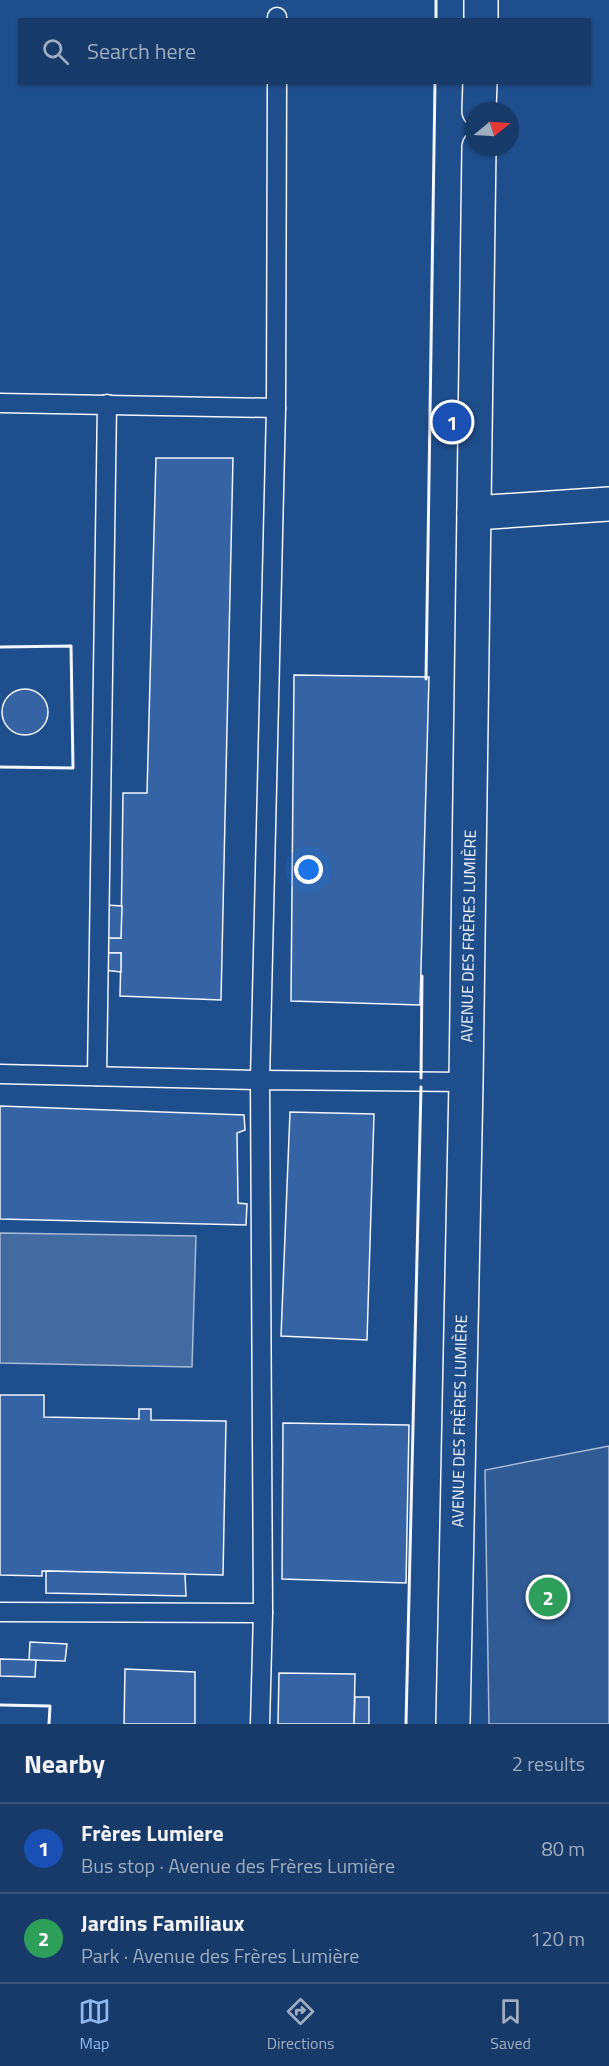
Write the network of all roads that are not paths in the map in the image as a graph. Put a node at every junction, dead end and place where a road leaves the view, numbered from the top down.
1 (481, 0) edge
2 (481, 18) edge
3 (277, 84) edge
4 (480, 84) edge
5 (479, 102) edge
6 (479, 156) edge
7 (0, 403) edge
8 (107, 405) junction
9 (276, 408) junction
10 (609, 504) edge
11 (474, 513) junction
12 (0, 1074) edge
13 (97, 1076) junction
14 (260, 1080) junction
15 (466, 1082) junction
16 (0, 1612) edge
17 (263, 1613) junction
18 (260, 1724) edge
19 (453, 1724) edge

1 - 2 street
3 - 9 lane
4 - 5 street
6 - 11 street, AVENUE DES FRÈRES LUMIÈRE
7 - 8 lane
8 - 9 lane
8 - 13 lane
9 - 14 lane
10 - 11 street
11 - 15 street, AVENUE DES FRÈRES LUMIÈRE
12 - 13 lane
13 - 14 lane
14 - 15 lane
14 - 17 lane
15 - 19 street, AVENUE DES FRÈRES LUMIÈRE
16 - 17 lane
17 - 18 lane

